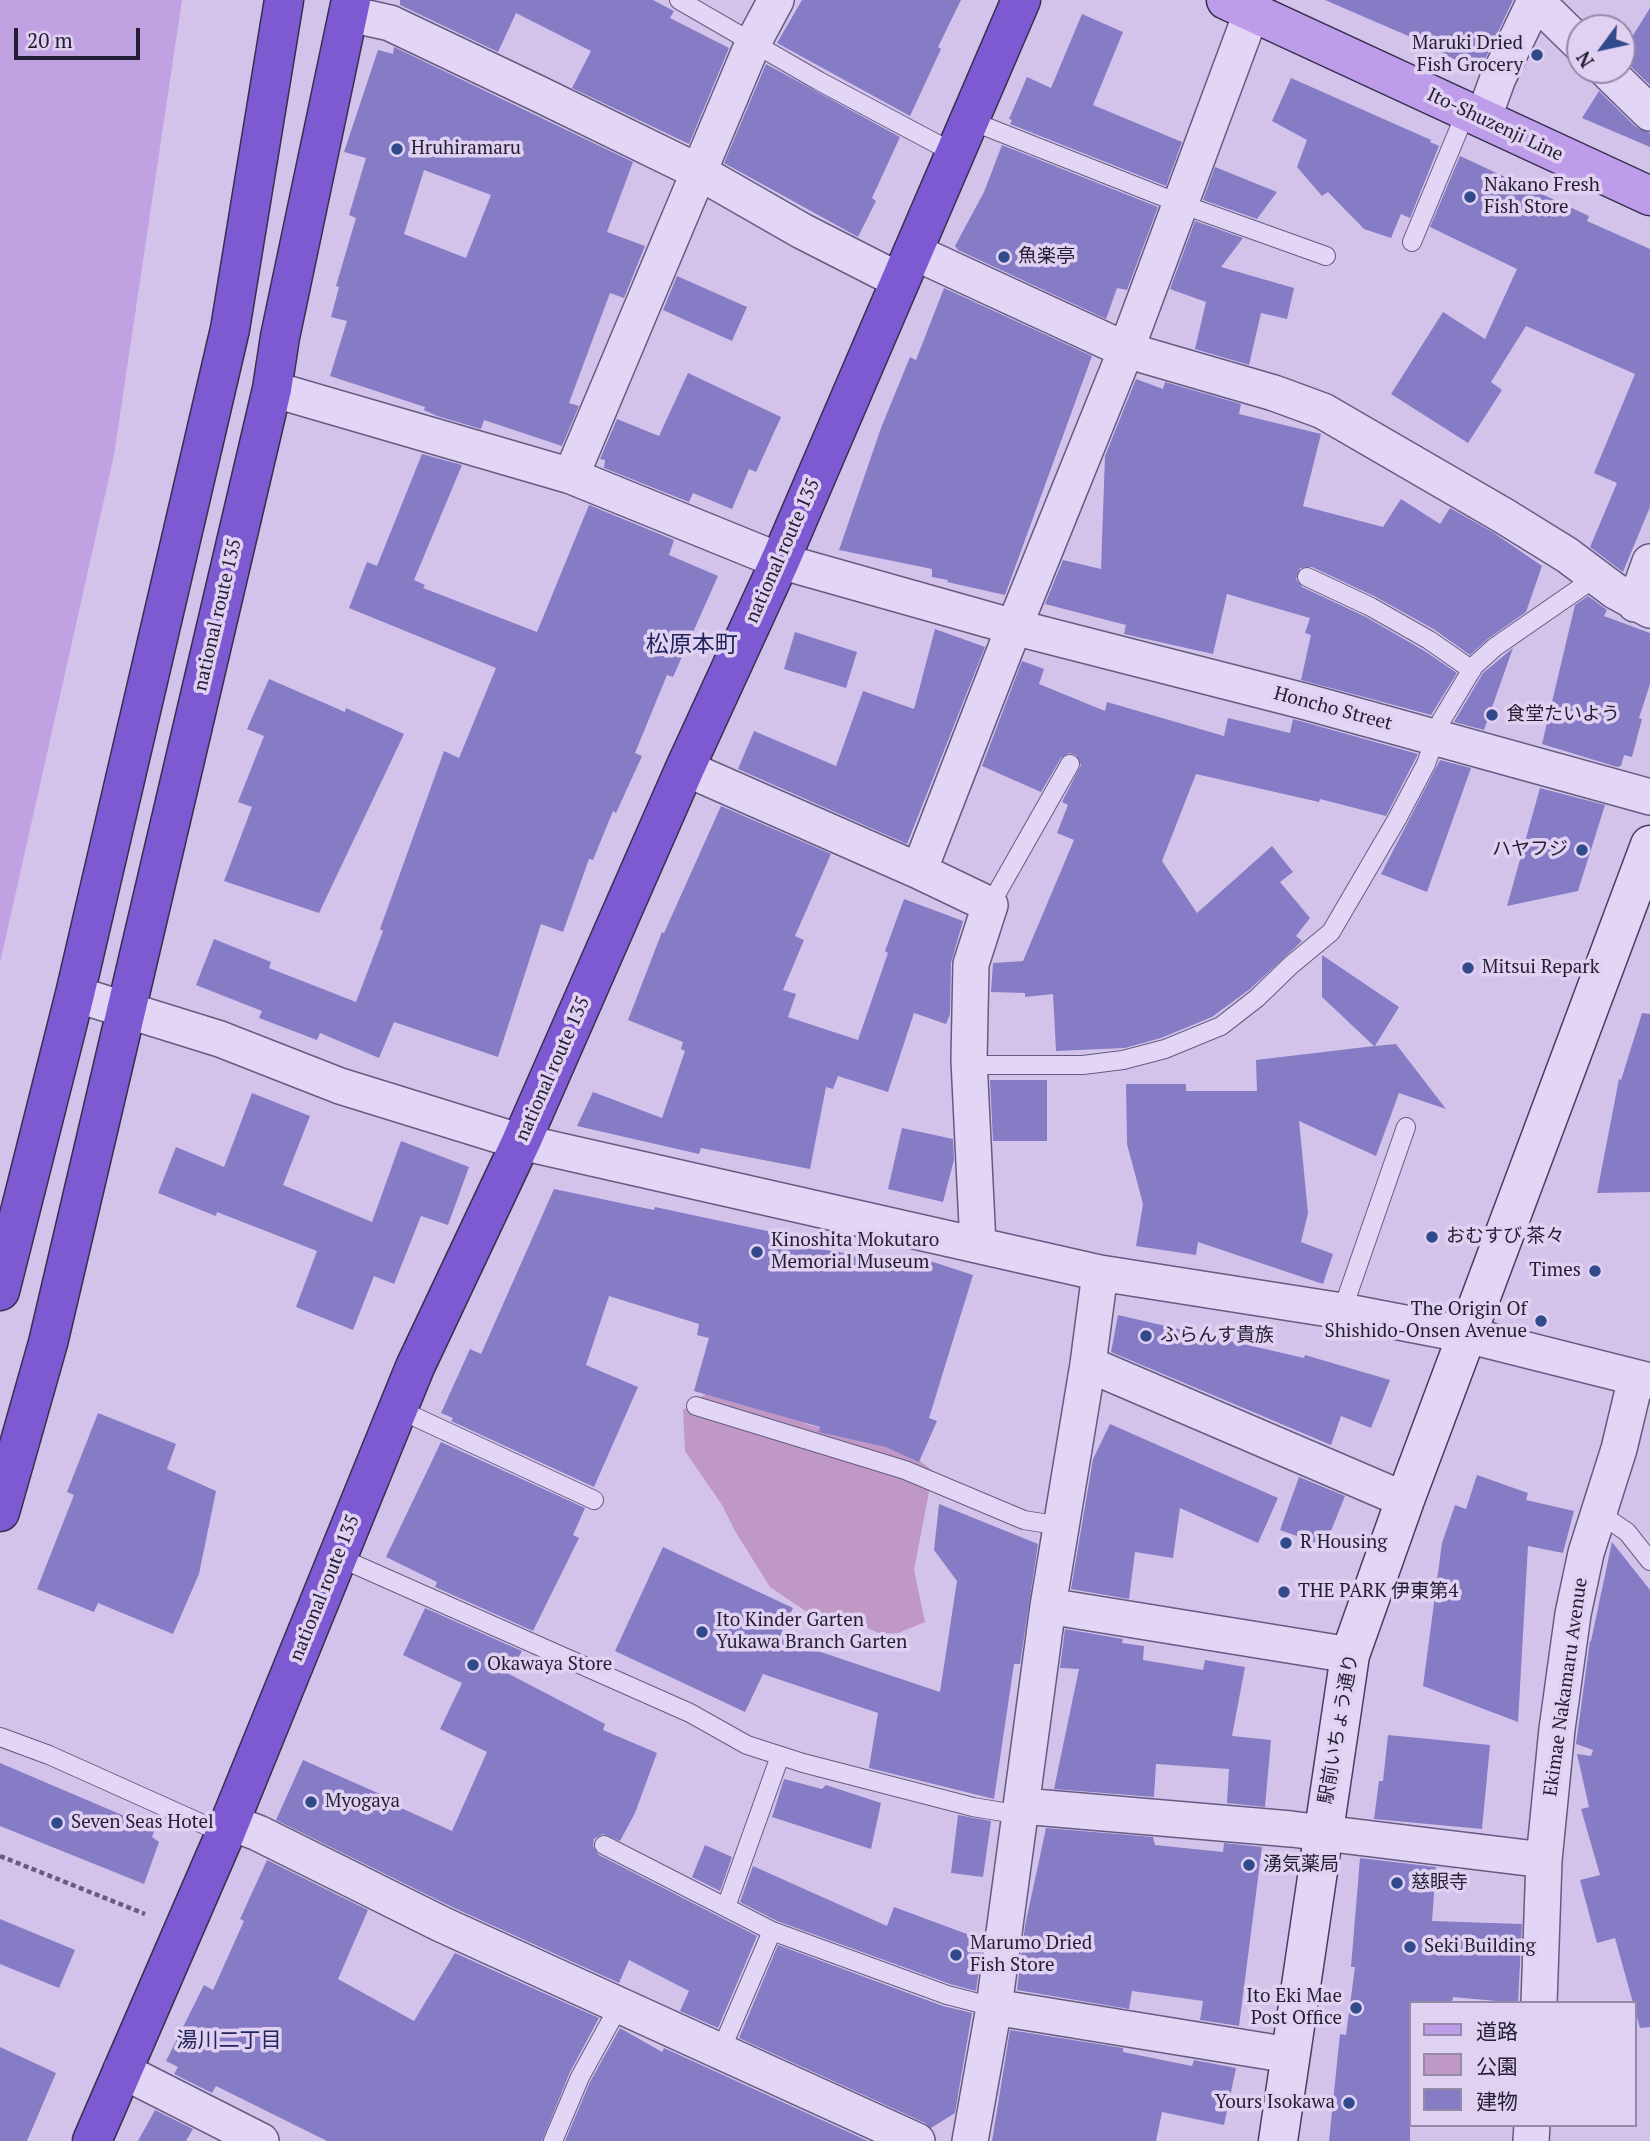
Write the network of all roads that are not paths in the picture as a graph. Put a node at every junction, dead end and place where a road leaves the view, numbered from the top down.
1 (284, 0) edge
2 (679, 0) edge
3 (776, 0) edge
4 (1021, 0) edge
5 (1535, 0) edge
6 (1239, 6) edge
7 (350, 7) edge
8 (1566, 30) edge
9 (753, 43) junction
10 (1620, 84) edge
11 (1650, 113) edge
12 (1474, 116) junction
13 (962, 137) junction
14 (699, 172) junction
15 (1650, 196) edge
16 (1181, 204) junction
17 (1412, 242) dead end
18 (1326, 256) dead end
19 (906, 266) junction
20 (1126, 349) junction
21 (271, 389) junction
22 (571, 476) junction
23 (780, 561) junction
24 (1650, 562) edge
25 (1307, 577) dead end
26 (1596, 577) junction
27 (1643, 607) edge
28 (1014, 627) junction
29 (1472, 670) junction
30 (1435, 737) junction
31 (1070, 764) dead end
32 (685, 768) junction
33 (1650, 797) edge
34 (1650, 845) edge
35 (919, 872) junction
36 (990, 905) junction
37 (75, 994) junction
38 (125, 1011) junction
39 (970, 1065) junction
40 (1406, 1127) dead end
41 (520, 1142) junction
42 (978, 1245) junction
43 (1100, 1273) junction
44 (0, 1291) edge
45 (1342, 1311) junction
46 (1467, 1335) junction
47 (1088, 1364) junction
48 (1643, 1379) edge
49 (696, 1406) dead end
50 (398, 1409) junction
51 (594, 1500) dead end
52 (1405, 1500) junction
53 (0, 1512) edge
54 (1599, 1513) junction
55 (1061, 1526) junction
56 (338, 1557) junction
57 (1650, 1561) edge
58 (1048, 1606) junction
59 (1350, 1655) junction
60 (0, 1737) edge
61 (780, 1756) junction
62 (1022, 1810) junction
63 (227, 1828) junction
64 (1322, 1832) junction
65 (604, 1845) dead end
66 (1544, 1860) junction
67 (726, 1907) junction
68 (772, 1931) junction
69 (1539, 2001) edge
70 (619, 2006) junction
71 (995, 2007) junction
72 (721, 2050) junction
73 (1289, 2055) junction
74 (121, 2070) junction
75 (92, 2141) edge
76 (261, 2141) edge
77 (553, 2141) edge
78 (917, 2141) edge
79 (970, 2141) edge
80 (1278, 2141) edge

1 - 37 highway
2 - 9 lane
3 - 9 street
4 - 13 highway, national route 135
5 - 8 street
5 - 12 street
6 - 12 main road, Ito-Shuzenji Line
6 - 16 street
7 - 14 street
7 - 21 highway, national route 135
9 - 13 lane
9 - 14 street
10 - 11 street
12 - 15 main road, Ito-Shuzenji Line
12 - 17 lane
13 - 16 lane
13 - 19 highway, national route 135
14 - 19 street
14 - 22 street
16 - 18 lane
16 - 20 street
19 - 20 street
19 - 23 highway, national route 135
20 - 26 street
20 - 28 street
21 - 22 street, Honcho Street
21 - 38 highway, national route 135
22 - 23 street, Honcho Street
23 - 28 street, Honcho Street
23 - 32 highway, national route 135
24 - 27 street
25 - 29 lane
26 - 27 street
26 - 29 lane
28 - 30 street, Honcho Street
28 - 35 street
29 - 30 lane
30 - 33 street, Honcho Street
30 - 39 lane
31 - 36 lane
32 - 35 street
32 - 41 highway, national route 135
34 - 46 street, 駅前いちょう通り
35 - 36 street
36 - 39 street
37 - 38 street
37 - 44 highway
38 - 41 street
38 - 53 highway, national route 135
39 - 42 street
40 - 45 lane
41 - 42 street
41 - 50 highway, national route 135
42 - 43 street
43 - 45 street
43 - 47 street
45 - 46 street
46 - 48 street
46 - 52 street, 駅前いちょう通り
47 - 52 street
47 - 55 street
48 - 54 street, Ekimae Nakamaru Avenue
49 - 55 lane
50 - 51 lane
50 - 56 highway, national route 135
52 - 59 street, 駅前いちょう通り
54 - 57 lane
54 - 66 street, Ekimae Nakamaru Avenue
55 - 58 street
56 - 61 lane
56 - 63 highway, national route 135
58 - 59 street
58 - 62 street
59 - 64 street, 駅前いちょう通り
60 - 63 lane
61 - 62 lane
61 - 67 lane
62 - 64 street
62 - 71 street
63 - 70 street
63 - 74 highway, national route 135
64 - 66 street
64 - 73 street, 駅前いちょう通り
65 - 67 lane
66 - 69 street, Ekimae Nakamaru Avenue
67 - 68 lane
68 - 71 lane
68 - 72 lane
70 - 72 street
70 - 77 lane
71 - 73 street
71 - 79 street
72 - 78 street
73 - 80 street, 駅前いちょう通り
74 - 75 highway, national route 135
74 - 76 street

